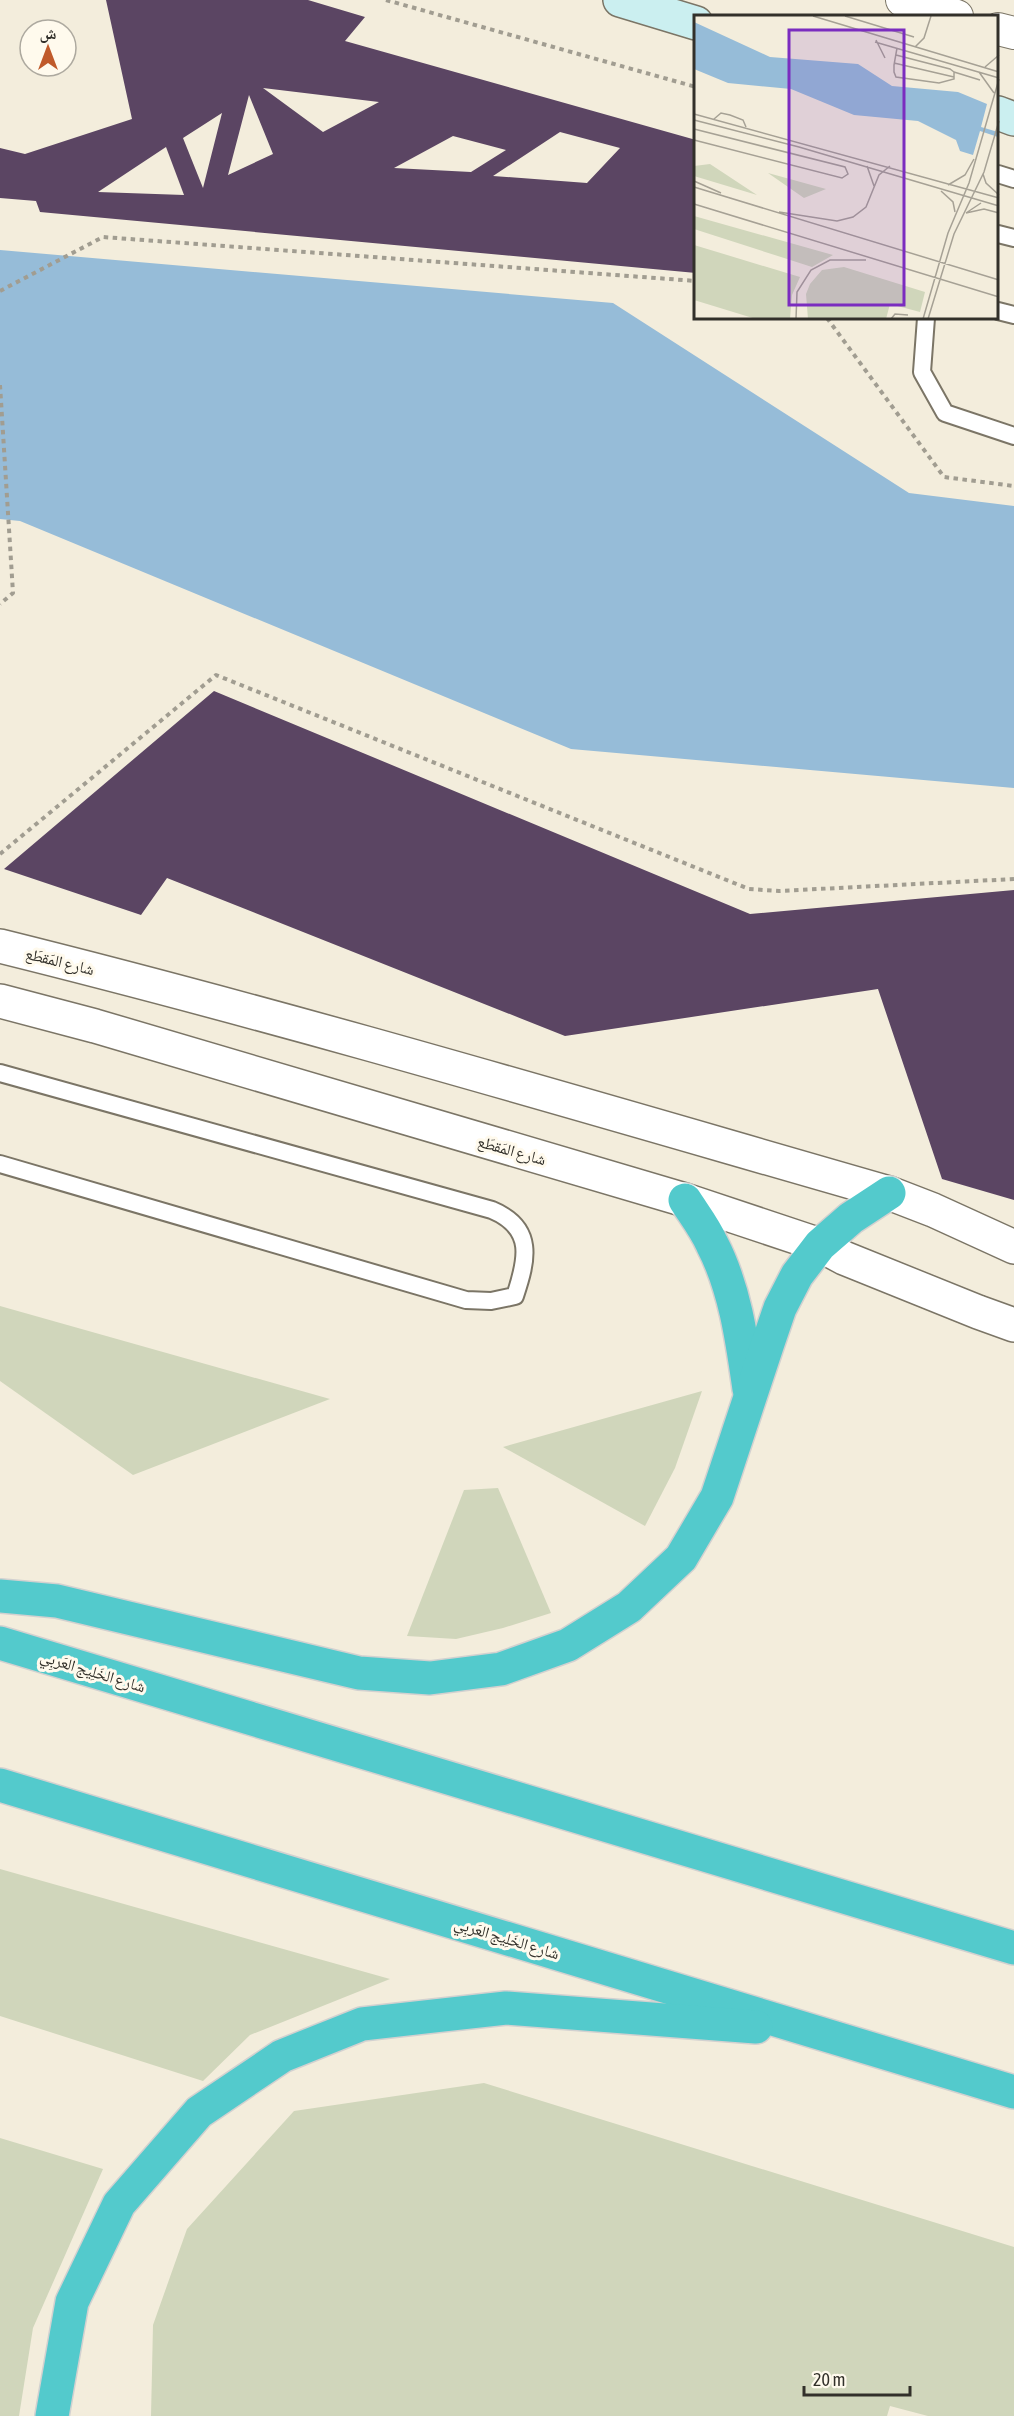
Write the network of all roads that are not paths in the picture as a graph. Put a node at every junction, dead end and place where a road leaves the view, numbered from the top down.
1 (620, 0) edge
2 (902, 0) edge
3 (953, 15) edge
4 (694, 22) edge
5 (999, 28) edge
6 (1014, 33) edge
7 (999, 113) edge
8 (1014, 119) edge
9 (999, 174) edge
10 (1014, 179) edge
11 (999, 234) edge
12 (1014, 238) edge
13 (999, 311) edge
14 (1014, 315) edge
15 (926, 320) edge
16 (1014, 436) edge
17 (0, 946) edge
18 (0, 1001) edge
19 (0, 1073) edge
20 (0, 1164) edge
21 (889, 1193) junction
22 (685, 1200) junction
23 (820, 1245) junction
24 (1014, 1247) edge
25 (1014, 1324) edge
26 (750, 1394) junction
27 (0, 1596) edge
28 (0, 1643) edge
29 (0, 1785) edge
30 (1014, 1948) edge
31 (817, 2031) junction
32 (1014, 2092) edge
33 (52, 2416) edge

1 - 4 main road
2 - 3 street
5 - 6 street
7 - 8 main road
9 - 10 lane
11 - 12 lane
13 - 14 lane
15 - 16 lane
17 - 21 street, شارع المَقطَع
18 - 22 street, شارع المَقطَع
19 - 20 lane
21 - 23 highway
21 - 24 street, شارع المَقطَع
22 - 23 street, شارع المَقطَع
22 - 26 highway
23 - 25 street, شارع المَقطَع
23 - 26 highway
26 - 27 highway
28 - 30 highway, شارع الخَلِيج العَربِي
29 - 31 highway, شارع الخَلِيج العَربِي
31 - 32 highway, شارع الخَلِيج العَربِي
31 - 33 highway

